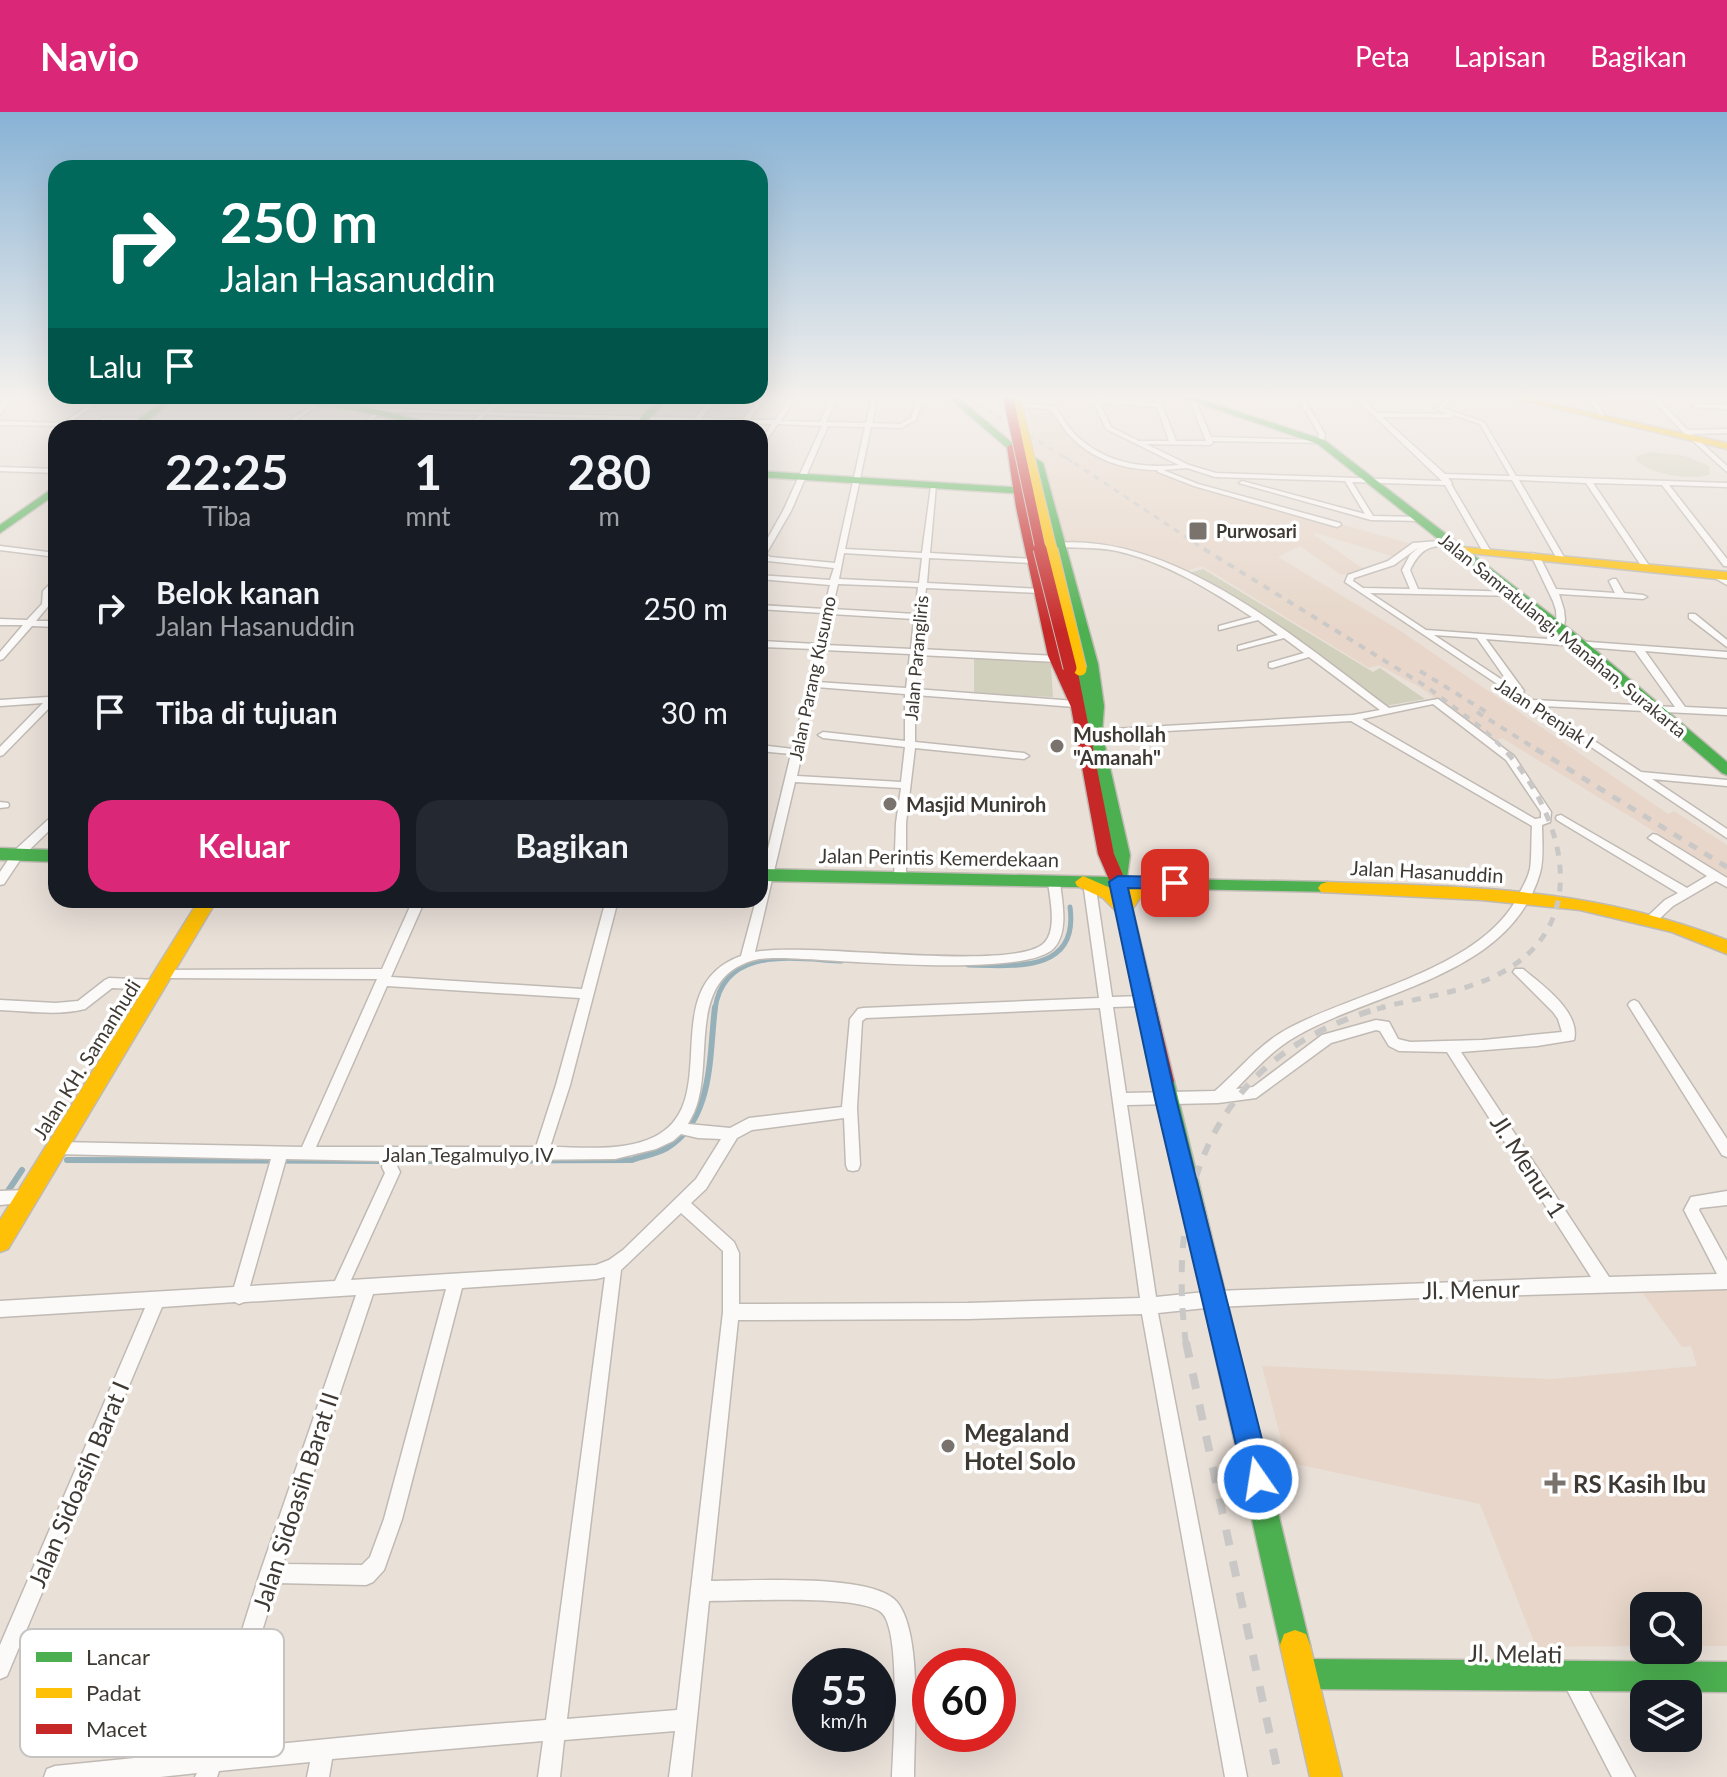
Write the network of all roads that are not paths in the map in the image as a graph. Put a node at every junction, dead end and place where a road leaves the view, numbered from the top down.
1 (770, 475) edge
2 (858, 475) edge
3 (1017, 475) edge
4 (1024, 475) edge
5 (1031, 475) edge
6 (1041, 475) edge
7 (1171, 475) edge
8 (1216, 475) edge
9 (1364, 475) edge
10 (1440, 475) edge
11 (1514, 475) edge
12 (1220, 476) junction
13 (802, 477) junction
14 (1516, 478) junction
15 (1446, 480) junction
16 (1588, 480) junction
17 (857, 481) junction
18 (1348, 481) junction
19 (1373, 482) junction
20 (1664, 483) junction
21 (1017, 484) junction
22 (1727, 485) edge
23 (934, 486) junction
24 (1046, 492) junction
25 (48, 496) edge
26 (1371, 518) junction
27 (1421, 519) junction
28 (1337, 525) dead end
29 (0, 530) edge
30 (768, 543) edge
31 (1060, 545) junction
32 (1426, 545) junction
33 (1456, 546) junction
34 (0, 548) edge
35 (1486, 550) junction
36 (840, 551) junction
37 (48, 554) edge
38 (1535, 555) junction
39 (927, 556) junction
40 (1560, 557) junction
41 (768, 559) edge
42 (1033, 561) junction
43 (837, 566) junction
44 (1646, 567) junction
45 (1724, 574) edge
46 (768, 578) edge
47 (1613, 581) dead end
48 (833, 582) junction
49 (923, 586) junction
50 (1364, 590) junction
51 (1041, 591) junction
52 (1415, 591) junction
53 (1552, 591) junction
54 (1516, 594) junction
55 (1621, 596) junction
56 (1643, 597) dead end
57 (48, 602) edge
58 (768, 608) edge
59 (826, 612) junction
60 (1692, 616) dead end
61 (919, 617) junction
62 (1257, 618) junction
63 (0, 622) edge
64 (29, 624) junction
65 (48, 624) edge
66 (1222, 628) dead end
67 (1560, 629) junction
68 (1427, 632) junction
69 (1479, 635) junction
70 (1283, 636) junction
71 (1576, 641) junction
72 (1727, 644) edge
73 (768, 645) edge
74 (820, 648) junction
75 (1241, 648) dead end
76 (1638, 648) junction
77 (917, 653) junction
78 (1310, 654) junction
79 (1727, 655) edge
80 (0, 657) edge
81 (1069, 665) junction
82 (1272, 665) dead end
83 (811, 684) junction
84 (910, 693) junction
85 (1521, 695) junction
86 (48, 698) edge
87 (0, 703) edge
88 (1533, 703) junction
89 (48, 704) edge
90 (1075, 704) junction
91 (1653, 706) junction
92 (1681, 708) junction
93 (1386, 710) junction
94 (1727, 712) edge
95 (1353, 718) junction
96 (1096, 732) junction
97 (823, 735) dead end
98 (910, 744) junction
99 (768, 749) edge
100 (796, 752) junction
101 (0, 753) edge
102 (1024, 756) dead end
103 (1727, 770) edge
104 (1635, 774) junction
105 (791, 779) junction
106 (1727, 783) edge
107 (907, 785) junction
108 (1561, 818) dead end
109 (1535, 823) junction
110 (48, 824) edge
111 (1727, 834) edge
112 (1653, 838) dead end
113 (9, 854) edge
114 (48, 856) edge
115 (768, 861) edge
116 (1118, 868) junction
117 (768, 875) edge
118 (900, 879) junction
119 (1722, 879) edge
120 (0, 881) edge
121 (1054, 882) junction
122 (1085, 883) junction
123 (1166, 883) junction
124 (1687, 893) junction
125 (1527, 898) junction
126 (203, 908) edge
127 (415, 908) edge
128 (610, 908) edge
129 (757, 908) edge
130 (1124, 909) junction
131 (1653, 918) junction
132 (1727, 947) edge
133 (747, 958) junction
134 (1519, 972) dead end
135 (383, 978) junction
136 (162, 979) junction
137 (587, 994) junction
138 (1106, 1001) junction
139 (1143, 1001) junction
140 (0, 1005) edge
141 (1634, 1005) dead end
142 (564, 1024) dead end
143 (579, 1025) junction
144 (1451, 1048) junction
145 (1218, 1097) junction
146 (1120, 1099) junction
147 (1166, 1099) junction
148 (850, 1108) junction
149 (686, 1130) junction
150 (732, 1134) junction
151 (57, 1148) junction
152 (1727, 1151) edge
153 (306, 1153) junction
154 (541, 1154) junction
155 (279, 1159) junction
156 (392, 1160) junction
157 (853, 1165) dead end
158 (27, 1197) junction
159 (2, 1198) edge
160 (1727, 1198) edge
161 (680, 1203) junction
162 (0, 1241) edge
163 (614, 1266) junction
164 (1727, 1279) edge
165 (456, 1282) junction
166 (1606, 1286) junction
167 (367, 1287) junction
168 (339, 1289) junction
169 (239, 1296) junction
170 (157, 1299) junction
171 (1215, 1299) junction
172 (1149, 1306) junction
173 (0, 1309) edge
174 (731, 1312) junction
175 (270, 1573) junction
176 (699, 1591) junction
177 (252, 1629) edge
178 (0, 1669) edge
179 (1303, 1674) junction
180 (1727, 1677) edge
181 (1571, 1678) junction
182 (686, 1720) junction
183 (555, 1732) junction
184 (323, 1749) junction
185 (284, 1756) edge
186 (277, 1757) edge
187 (208, 1769) edge
188 (85, 1775) edge
189 (55, 1777) edge
190 (318, 1777) edge
191 (549, 1777) edge
192 (680, 1777) edge
193 (903, 1777) edge
194 (1236, 1777) edge
195 (1326, 1777) edge
196 (1624, 1777) edge

1 - 13 main road
2 - 17 street, Jalan Parang Kusumo
3 - 21 main road
4 - 81 main road, bridge
5 - 81 main road, bridge
6 - 24 main road
7 - 28 street
8 - 12 street
9 - 19 main road, Jalan Samratulangi, Manahan, Surakarta
10 - 15 street
11 - 14 street
12 - 18 street
12 - 26 street
13 - 17 main road
13 - 30 street
14 - 15 street
14 - 16 street
14 - 40 street
15 - 19 street
15 - 35 street
16 - 20 street
16 - 44 street
17 - 23 main road
17 - 36 street, Jalan Parang Kusumo
18 - 19 street
18 - 26 street
19 - 27 main road, Jalan Samratulangi, Manahan, Surakarta
20 - 22 street
20 - 45 street
21 - 23 main road
21 - 24 main road
21 - 42 main road
23 - 39 street, Jalan Parangliris
24 - 31 main road
25 - 29 main road
26 - 27 street
27 - 33 main road, Jalan Samratulangi, Manahan, Surakarta
31 - 62 street
31 - 96 main road
32 - 33 street
32 - 50 street
32 - 52 street
33 - 35 main road
33 - 54 main road, Jalan Samratulangi, Manahan, Surakarta
34 - 37 street
35 - 38 main road
36 - 39 street
36 - 43 street, Jalan Parang Kusumo
38 - 40 main road
38 - 53 street
39 - 42 street
39 - 49 street, Jalan Parangliris
40 - 44 main road
41 - 43 street
42 - 51 main road
43 - 48 street, Jalan Parang Kusumo
44 - 45 main road
46 - 48 street
47 - 55 street
48 - 49 street
48 - 59 street, Jalan Parang Kusumo
49 - 51 street
49 - 61 street, Jalan Parangliris
50 - 52 street
50 - 68 street, Jalan Prenjak I
51 - 81 main road
52 - 54 street
53 - 55 street
53 - 67 street
54 - 67 main road, Jalan Samratulangi, Manahan, Surakarta
55 - 56 street
57 - 64 street
58 - 59 street
59 - 61 street
59 - 74 street, Jalan Parang Kusumo
60 - 72 street
61 - 77 street, Jalan Parangliris
62 - 66 street
62 - 70 street
63 - 64 street
64 - 65 street
64 - 80 street
67 - 71 main road, Jalan Samratulangi, Manahan, Surakarta
68 - 69 street
68 - 85 street, Jalan Prenjak I
69 - 71 street
69 - 85 street
70 - 75 street
70 - 78 street
71 - 76 street
71 - 91 main road, Jalan Samratulangi, Manahan, Surakarta
73 - 74 street
74 - 77 street
74 - 83 street, Jalan Parang Kusumo
76 - 79 street
76 - 92 street
77 - 81 street
77 - 84 street, Jalan Parangliris
78 - 82 street
78 - 93 street
81 - 90 main road
81 - 96 main road
83 - 84 street
83 - 100 street, Jalan Parang Kusumo
84 - 90 street
84 - 98 street, Jalan Parangliris
85 - 88 street, Jalan Prenjak I
86 - 87 street
88 - 91 street
88 - 104 street, Jalan Prenjak I
89 - 101 street
90 - 116 main road
91 - 92 street
91 - 103 main road, Jalan Samratulangi, Manahan, Surakarta
92 - 94 street
93 - 95 street
93 - 109 street
95 - 96 street
95 - 109 street
96 - 116 main road
97 - 98 street
98 - 102 street
98 - 107 street, Jalan Parangliris
99 - 100 street
100 - 105 street, Jalan Parang Kusumo
104 - 106 street
104 - 111 street, Jalan Prenjak I
105 - 107 street
105 - 115 street, Jalan Parang Kusumo
107 - 118 street, Jalan Parangliris
108 - 124 street
109 - 125 street
110 - 113 street
112 - 119 street
113 - 114 main road
113 - 120 street
116 - 122 main road, Jalan Perintis Kemerdekaan
116 - 123 main road, Jalan Hasanuddin
116 - 123 main road
116 - 130 main road
117 - 118 main road, Jalan Perintis Kemerdekaan
118 - 121 main road, Jalan Perintis Kemerdekaan
119 - 124 street
121 - 122 main road, Jalan Perintis Kemerdekaan
121 - 133 street
122 - 130 main road
122 - 138 street
123 - 125 main road, Jalan Hasanuddin
123 - 130 main road
124 - 131 street
125 - 131 main road, Jalan Hasanuddin
125 - 145 street
126 - 136 main road, Jalan KH. Samanhudi
127 - 135 street
128 - 137 street
129 - 133 street, Jalan Parang Kusumo
130 - 139 main road
131 - 132 main road, Jalan Hasanuddin
133 - 149 street
134 - 144 street
135 - 136 street
135 - 137 street
135 - 153 street
136 - 140 street
136 - 151 main road, Jalan KH. Samanhudi
137 - 143 street
138 - 139 street
138 - 146 street
138 - 148 street
139 - 147 main road
141 - 152 street
142 - 143 street
143 - 154 street
144 - 145 street
144 - 166 street, Jl. Menur 1
145 - 147 street
146 - 147 street
146 - 172 street
147 - 171 main road
148 - 150 street
148 - 157 street
149 - 150 street
149 - 154 street, Jalan Tegalmulyo IV
150 - 161 street
151 - 155 street, Jalan Tegalmulyo IV
151 - 158 main road, Jalan KH. Samanhudi
153 - 155 street, Jalan Tegalmulyo IV
153 - 156 street, Jalan Tegalmulyo IV
154 - 156 street, Jalan Tegalmulyo IV
155 - 169 street
156 - 168 street
158 - 159 street
158 - 162 main road, Jalan KH. Samanhudi
160 - 164 street
161 - 163 street
161 - 174 street
163 - 165 street
163 - 183 street
164 - 166 street, Jl. Menur
165 - 167 street
165 - 175 street
166 - 171 street, Jl. Menur
167 - 168 street
167 - 175 street, Jalan Sidoasih Barat II
168 - 169 street
169 - 170 street
170 - 173 street
170 - 178 street, Jalan Sidoasih Barat I
171 - 172 street, Jl. Menur
171 - 179 main road
172 - 174 street, Jl. Menur
172 - 194 street
174 - 176 street
175 - 177 street, Jalan Sidoasih Barat II
176 - 182 street
176 - 193 street
179 - 181 main road, Jl. Melati
179 - 195 main road
180 - 181 main road, Jl. Melati
181 - 196 street
182 - 183 street
182 - 192 street
183 - 184 street
183 - 191 street
184 - 185 street
184 - 190 street
186 - 187 street
187 - 188 street
188 - 189 street

